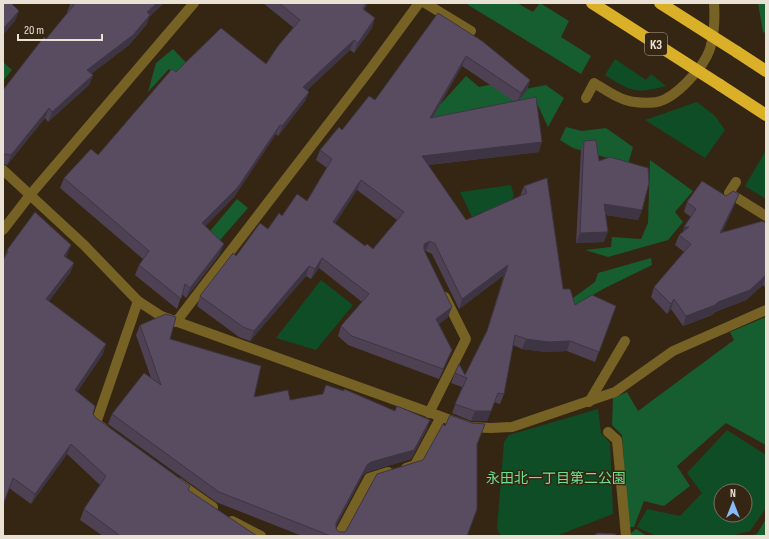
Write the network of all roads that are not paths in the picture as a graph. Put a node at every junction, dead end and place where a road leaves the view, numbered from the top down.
1 (194, 3) edge
2 (419, 3) edge
3 (425, 3) edge
4 (592, 3) edge
5 (660, 3) edge
6 (714, 3) edge
7 (471, 31) dead end
8 (766, 71) edge
9 (586, 98) dead end
10 (766, 115) edge
11 (3, 170) edge
12 (736, 182) dead end
13 (30, 195) junction
14 (766, 216) edge
15 (3, 230) edge
16 (440, 284) edge
17 (138, 302) junction
18 (766, 310) edge
19 (176, 322) junction
20 (625, 341) dead end
21 (589, 402) junction
22 (429, 413) junction
23 (441, 417) junction
24 (608, 432) dead end
25 (115, 436) edge
26 (172, 477) edge
27 (261, 536) edge
28 (338, 536) edge
29 (626, 536) edge

1 - 13 street
2 - 19 street
3 - 7 street
4 - 10 highway, K3, bridge
5 - 8 highway, bridge
6 - 9 street
11 - 13 street
12 - 14 street
13 - 15 street
13 - 17 street
16 - 22 street
17 - 19 street
17 - 25 street
18 - 21 street
19 - 22 street
20 - 21 street
21 - 23 street
22 - 23 street
23 - 28 street
24 - 29 street
26 - 27 street

